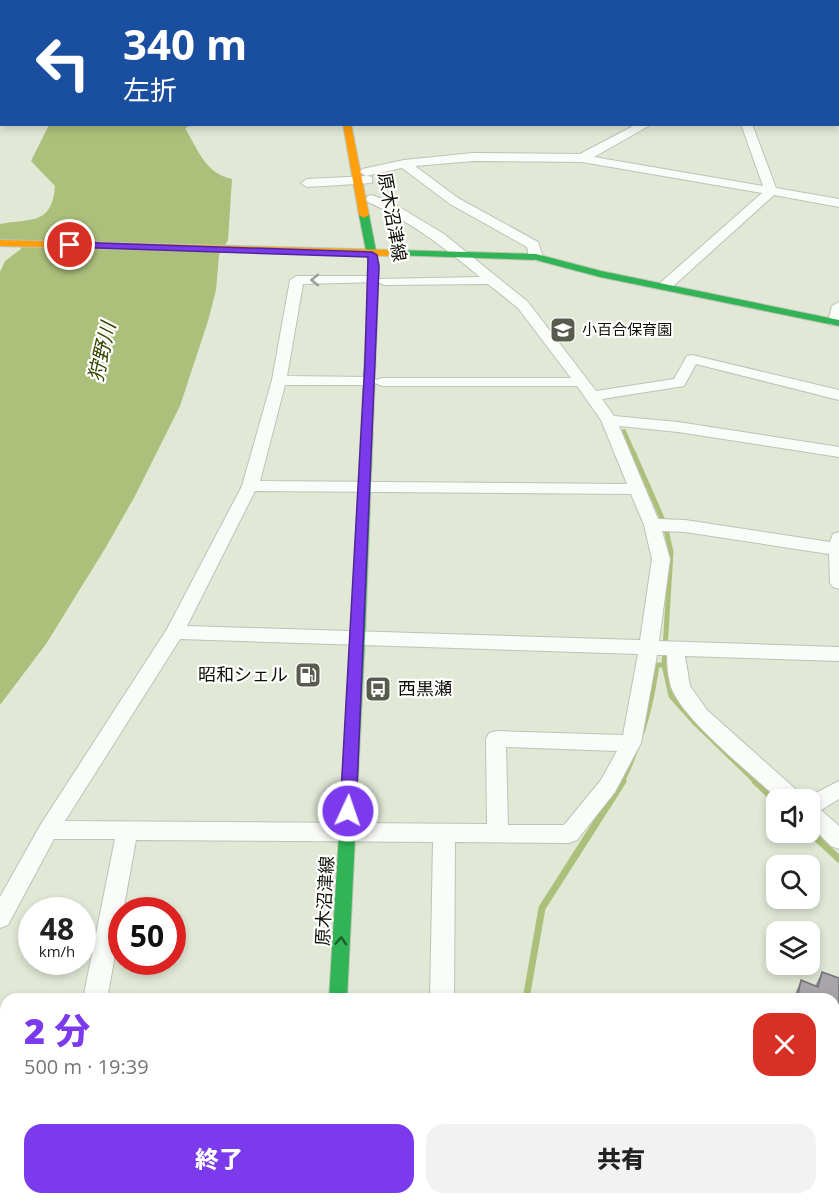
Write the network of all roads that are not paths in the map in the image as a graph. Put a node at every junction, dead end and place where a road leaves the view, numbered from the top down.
1 (349, 126) edge
2 (356, 126) edge
3 (643, 126) edge
4 (747, 126) edge
5 (582, 158) junction
6 (404, 164) junction
7 (364, 177) junction
8 (308, 183) dead end
9 (771, 192) junction
10 (372, 199) junction
11 (839, 203) edge
12 (0, 243) edge
13 (378, 255) junction
14 (458, 255) junction
15 (536, 257) junction
16 (491, 279) junction
17 (378, 281) junction
18 (664, 286) junction
19 (839, 306) edge
20 (837, 322) edge
21 (279, 380) junction
22 (376, 382) junction
23 (587, 389) junction
24 (839, 395) edge
25 (609, 420) junction
26 (839, 452) edge
27 (250, 486) junction
28 (371, 488) junction
29 (637, 489) junction
30 (652, 525) junction
31 (838, 543) edge
32 (839, 583) edge
33 (175, 632) junction
34 (364, 637) junction
35 (649, 647) junction
36 (676, 647) junction
37 (839, 654) edge
38 (631, 743) junction
39 (366, 752) dead end
40 (782, 789) edge
41 (839, 789) edge
42 (820, 800) edge
43 (820, 822) edge
44 (48, 830) junction
45 (127, 832) junction
46 (358, 833) junction
47 (444, 835) junction
48 (498, 835) junction
49 (839, 840) edge
50 (0, 918) edge
51 (95, 993) edge
52 (339, 993) edge
53 (442, 993) edge

1 - 7 main road, 原木沼津線
2 - 7 main road, 原木沼津線
3 - 5 street
4 - 9 street
5 - 6 street
5 - 9 street
6 - 7 street
6 - 15 street
7 - 8 street
7 - 10 main road, 原木沼津線
7 - 13 main road, 原木沼津線
9 - 11 street
9 - 18 street
10 - 13 main road, 原木沼津線
10 - 14 street
12 - 13 main road
13 - 14 main road
13 - 17 main road, 原木沼津線
14 - 15 main road
14 - 16 street
15 - 18 main road
16 - 17 street
16 - 23 street
17 -> 21 street
17 - 22 main road, 原木沼津線
18 - 20 main road
19 - 20 street
21 - 22 street
21 - 27 street
22 - 23 street
22 - 28 main road, 原木沼津線
23 - 24 street
23 - 25 street
25 - 26 street
25 - 29 street
27 - 28 street
27 - 33 street
28 - 29 street
28 - 34 main road, 原木沼津線
29 - 30 street
30 - 31 street
30 - 35 street
31 - 32 street
33 - 34 street
33 - 44 street
34 - 35 street
34 - 39 main road, 原木沼津線
34 - 46 main road, 原木沼津線
35 - 36 street
35 - 38 street
36 - 37 street
36 - 40 street
38 - 48 street
38 - 48 street
41 - 42 street
43 - 49 street
44 - 45 street
44 - 50 street
45 - 46 street
45 - 51 street
46 - 47 street
52 -> 46 main road, 原木沼津線
47 - 48 street
47 - 53 street

